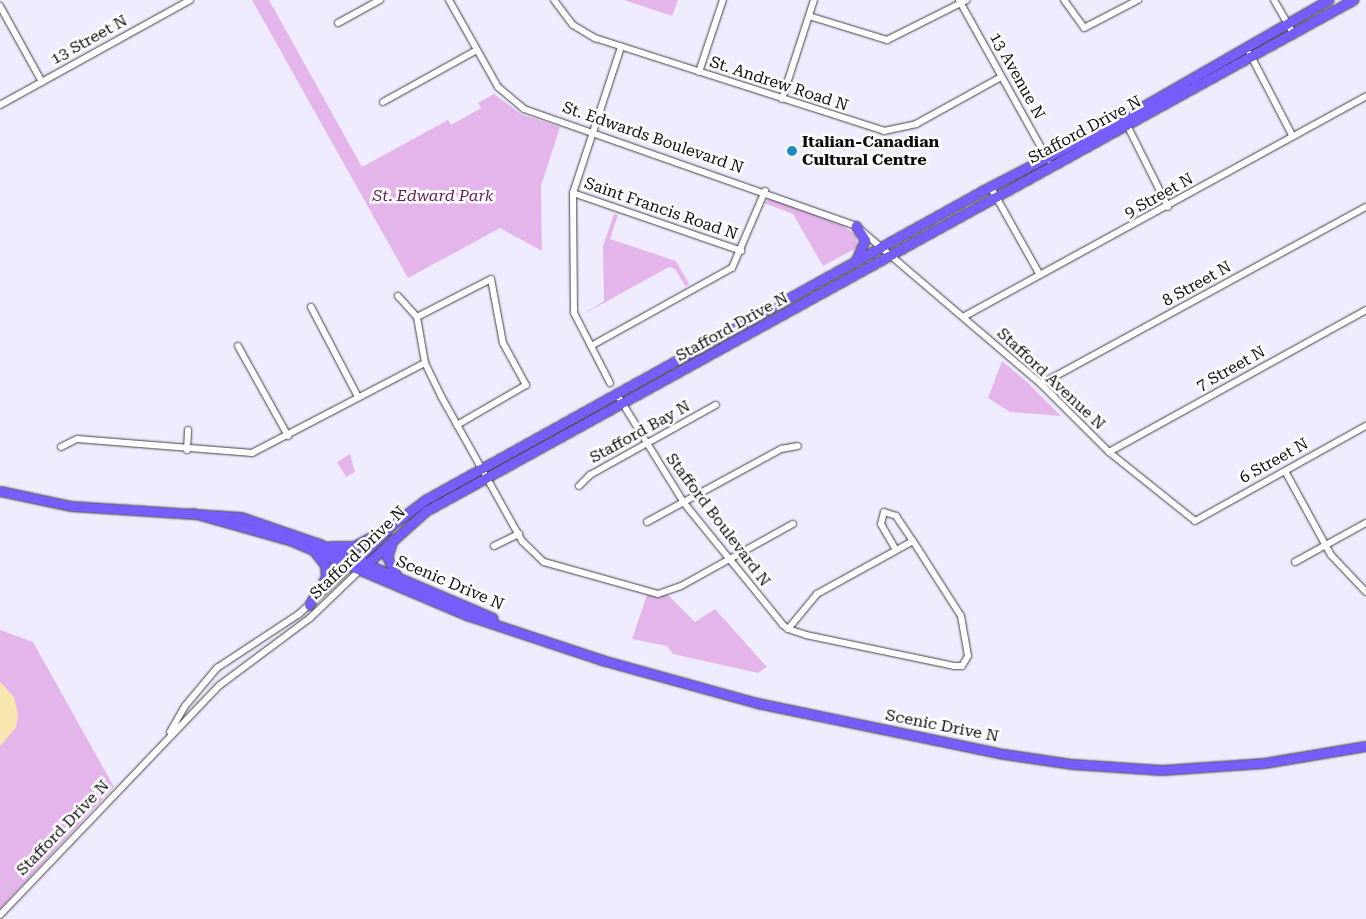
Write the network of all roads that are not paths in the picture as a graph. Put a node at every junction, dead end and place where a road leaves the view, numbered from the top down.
1 (190, 0) edge
2 (380, 0) edge
3 (450, 0) edge
4 (554, 0) edge
5 (723, 0) edge
6 (814, 0) edge
7 (967, 0) edge
8 (1064, 0) edge
9 (1138, 0) edge
10 (1274, 0) edge
11 (1328, 0) edge
12 (1353, 0) edge
13 (960, 2) edge
14 (0, 6) edge
15 (809, 16) junction
16 (338, 23) dead end
17 (1287, 23) junction
18 (1293, 33) junction
19 (1246, 46) junction
20 (621, 47) junction
21 (477, 50) junction
22 (1251, 57) junction
23 (699, 72) junction
24 (1002, 77) junction
25 (42, 82) junction
26 (1366, 96) edge
27 (782, 100) junction
28 (383, 102) dead end
29 (0, 105) edge
30 (1125, 121) junction
31 (592, 132) junction
32 (1293, 137) junction
33 (1049, 162) junction
34 (990, 186) junction
35 (765, 191) junction
36 (573, 193) junction
37 (995, 196) junction
38 (1168, 207) junction
39 (1366, 207) edge
40 (856, 226) junction
41 (882, 247) junction
42 (741, 251) junction
43 (890, 255) junction
44 (854, 263) junction
45 (1040, 275) junction
46 (398, 296) dead end
47 (311, 307) dead end
48 (1366, 310) edge
49 (417, 317) junction
50 (963, 317) junction
51 (238, 346) dead end
52 (590, 346) junction
53 (425, 363) junction
54 (610, 383) dead end
55 (1041, 384) junction
56 (618, 396) junction
57 (358, 397) junction
58 (623, 404) junction
59 (716, 405) dead end
60 (457, 425) junction
61 (1366, 426) edge
62 (188, 430) dead end
63 (288, 436) junction
64 (646, 445) junction
65 (798, 446) dead end
66 (61, 447) dead end
67 (187, 450) junction
68 (1109, 452) junction
69 (482, 470) junction
70 (1285, 471) junction
71 (488, 479) junction
72 (579, 486) dead end
73 (0, 491) edge
74 (684, 503) junction
75 (1196, 521) joint
76 (648, 522) dead end
77 (1366, 523) edge
78 (793, 524) dead end
79 (394, 529) junction
80 (519, 534) junction
81 (912, 541) junction
82 (1325, 545) junction
83 (314, 546) junction
84 (494, 546) dead end
85 (896, 550) junction
86 (728, 560) junction
87 (1295, 562) dead end
88 (358, 565) junction
89 (405, 580) junction
90 (1366, 592) edge
91 (309, 605) junction
92 (788, 629) junction
93 (523, 632) junction
94 (166, 737) junction
95 (1366, 746) edge
96 (0, 915) edge

1 - 25 street, 13 Street N
2 - 16 street
3 - 21 street, St. Edwards Boulevard N
4 - 20 street, St. Andrew Road N
5 - 23 street
6 - 15 street
7 - 13 street
8 - 9 street
10 - 17 street
11 - 17 main road, Stafford Drive N
12 - 18 main road, Stafford Drive N
13 - 15 street
13 - 24 street, 13 Avenue N
14 - 25 street
15 - 27 street
17 - 18 street
17 - 19 main road, Stafford Drive N
18 - 22 main road, Stafford Drive N
19 - 22 street
19 - 30 main road, Stafford Drive N
20 - 23 street, St. Andrew Road N
20 - 31 street
21 - 28 street
21 - 31 street, St. Edwards Boulevard N
22 - 30 main road, Stafford Drive N
22 - 32 street
23 - 27 street, St. Andrew Road N
24 - 27 street, St. Andrew Road N
24 - 33 street, 13 Avenue N
25 - 29 street, 13 Street N
26 - 32 street, 9 Street N
30 - 33 main road, Stafford Drive N
30 - 38 street
31 - 35 street, St. Edwards Boulevard N
31 - 36 street
32 - 38 street, 9 Street N
33 - 34 main road, Stafford Drive N
33 - 37 main road, Stafford Drive N
34 - 37 street
34 - 41 main road, Stafford Drive N
35 - 40 street, St. Edwards Boulevard N
35 - 42 street
36 - 42 street, Saint Francis Road N
36 - 52 street
37 - 43 main road, Stafford Drive N
37 - 45 street
38 - 45 street, 9 Street N
39 - 55 street, 8 Street N
40 - 41 street, St. Edwards Boulevard N
40 - 44 main road
41 - 43 street, St. Edwards Boulevard N
41 - 44 main road, Stafford Drive N
42 - 52 street
43 - 50 street, Stafford Avenue N
43 - 58 main road, Stafford Drive N
44 - 56 main road, Stafford Drive N
45 - 50 street, 9 Street N
46 - 49 street
47 - 57 street
48 - 68 street, 7 Street N
49 - 53 street
49 - 60 street
50 - 55 street, Stafford Avenue N
51 - 63 street
52 - 54 street
53 - 57 street
53 - 60 street
55 - 68 street, Stafford Avenue N
56 - 58 street, Stafford Boulevard N
56 - 69 main road, Stafford Drive N
57 - 63 street
58 - 64 street, Stafford Boulevard N
58 - 71 main road, Stafford Drive N
59 - 64 street, Stafford Bay N
60 - 69 street
61 - 70 street, 6 Street N
62 - 67 street
63 - 67 street
64 - 72 street, Stafford Bay N
64 - 74 street, Stafford Boulevard N
65 - 74 street
66 - 67 street
68 - 75 street, Stafford Avenue N
69 - 71 street
69 - 79 main road, Stafford Drive N
70 - 75 street, 6 Street N
70 - 82 street
71 - 79 main road, Stafford Drive N
71 - 80 street
73 - 83 main road, Scenic Drive N
74 - 76 street
74 - 86 street, Stafford Boulevard N
77 - 82 street
78 - 86 street
79 - 83 main road
79 - 88 main road, Stafford Drive N
79 - 89 main road
80 - 84 street
80 - 86 street
81 - 85 street
81 - 85 street
81 - 92 street
82 - 87 street
82 - 90 street
83 - 88 main road, Scenic Drive N
83 - 91 main road
85 - 92 street
86 - 92 street, Stafford Boulevard N
88 - 89 main road, Scenic Drive N
88 - 91 street, Stafford Drive N
88 - 93 main road, Scenic Drive N
88 - 94 street, Stafford Drive N
89 - 93 main road, Scenic Drive N
91 - 94 street, Stafford Drive N
93 - 95 main road, Scenic Drive N
94 - 96 street, Stafford Drive N

